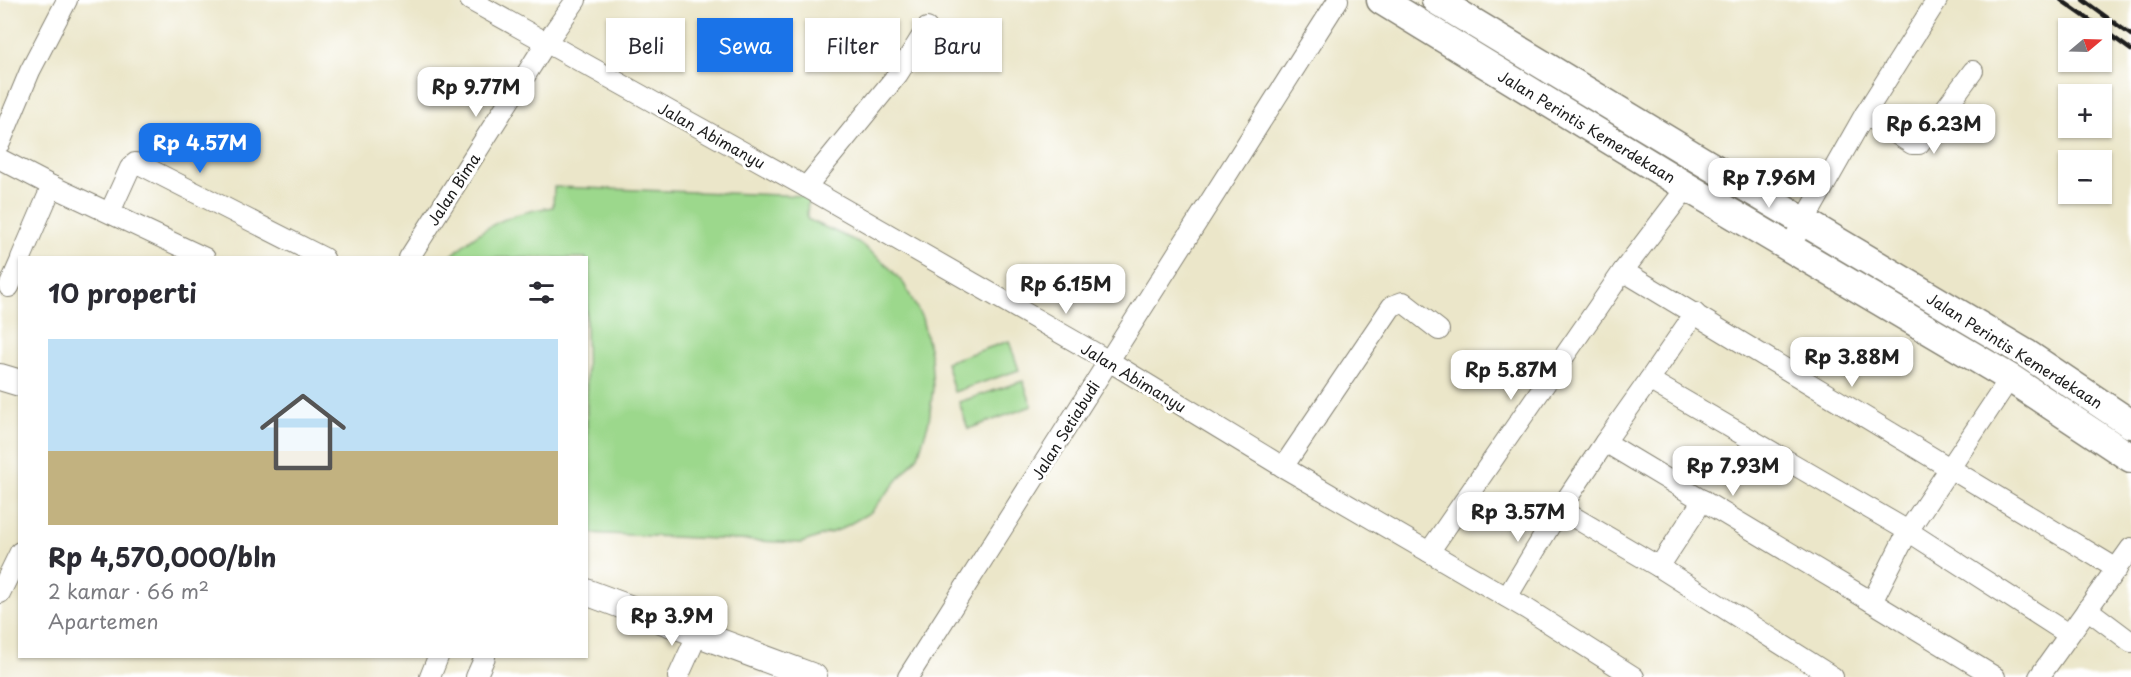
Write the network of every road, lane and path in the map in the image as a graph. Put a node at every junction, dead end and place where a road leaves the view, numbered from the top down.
1 (67, 0) edge
2 (470, 0) edge
3 (576, 0) edge
4 (1338, 0) edge
5 (1381, 0) edge
6 (1436, 0) edge
7 (1937, 0) edge
8 (546, 43) junction
9 (912, 52) edge
10 (1973, 71) dead end
11 (1865, 114) junction
12 (0, 143) edge
13 (0, 159) edge
14 (52, 186) junction
15 (806, 187) junction
16 (1687, 187) junction
17 (110, 212) junction
18 (1805, 221) junction
19 (1790, 248) junction
20 (22, 256) edge
21 (201, 256) edge
22 (320, 256) edge
23 (410, 256) edge
24 (18, 265) edge
25 (1623, 271) junction
26 (9, 287) dead end
27 (1695, 313) junction
28 (1439, 330) dead end
29 (1109, 361) junction
30 (0, 377) edge
31 (2010, 378) junction
32 (1649, 380) junction
33 (18, 382) edge
34 (2131, 424) edge
35 (1605, 441) junction
36 (2131, 458) edge
37 (1283, 466) junction
38 (1948, 468) junction
39 (1703, 500) junction
40 (1560, 509) junction
41 (1908, 531) junction
42 (2131, 548) edge
43 (1429, 552) junction
44 (18, 556) edge
45 (1659, 567) junction
46 (2117, 569) junction
47 (0, 593) edge
48 (588, 593) edge
49 (1507, 597) junction
50 (1872, 602) junction
51 (2087, 609) junction
52 (698, 633) junction
53 (2068, 634) junction
54 (2131, 642) edge
55 (438, 658) edge
56 (485, 658) edge
57 (780, 671) edge
58 (430, 677) edge
59 (476, 677) edge
60 (678, 677) edge
61 (814, 677) edge
62 (908, 677) edge
63 (1634, 677) edge
64 (1833, 677) edge
65 (1995, 677) edge
66 (2039, 677) edge

1 - 12 street
2 - 8 street, Jalan Abimanyu
3 - 8 street, Jalan Bima
4 - 29 street, Jalan Setiabudi
5 - 16 main road, Jalan Perintis Kemerdekaan
6 - 18 main road, Jalan Perintis Kemerdekaan
7 - 11 street
8 - 15 street, Jalan Abimanyu
8 - 23 street, Jalan Bima
9 - 15 street
10 - 11 street
11 - 18 street
13 - 14 street
14 - 17 street
14 - 20 street
15 - 29 street, Jalan Abimanyu
16 - 19 main road, Jalan Perintis Kemerdekaan
16 - 25 street
17 - 21 street
17 - 22 street
18 - 19 street
18 - 34 main road, Jalan Perintis Kemerdekaan
19 - 31 main road, Jalan Perintis Kemerdekaan
24 - 26 street
25 - 27 street
25 - 43 street
27 - 32 street
27 - 38 street
28 - 37 street
29 - 37 street, Jalan Abimanyu
29 - 62 street, Jalan Setiabudi
30 - 33 street
31 - 36 main road, Jalan Perintis Kemerdekaan
31 - 38 street
32 - 35 street
32 - 41 street
35 - 39 street
35 - 40 street
37 - 43 street, Jalan Abimanyu
38 - 41 street
38 - 46 street
39 - 45 street
39 - 50 street
40 - 45 street
40 - 49 street
41 - 50 street
41 - 53 street
42 - 46 street
43 - 49 street, Jalan Abimanyu
44 - 47 street
45 - 64 street
46 - 51 street
48 - 52 street
49 - 63 street, Jalan Abimanyu
50 - 65 street
51 - 53 street
51 - 54 street
52 - 57 street
52 - 60 street
53 - 66 street
55 - 58 street
56 - 59 street
57 - 61 street

